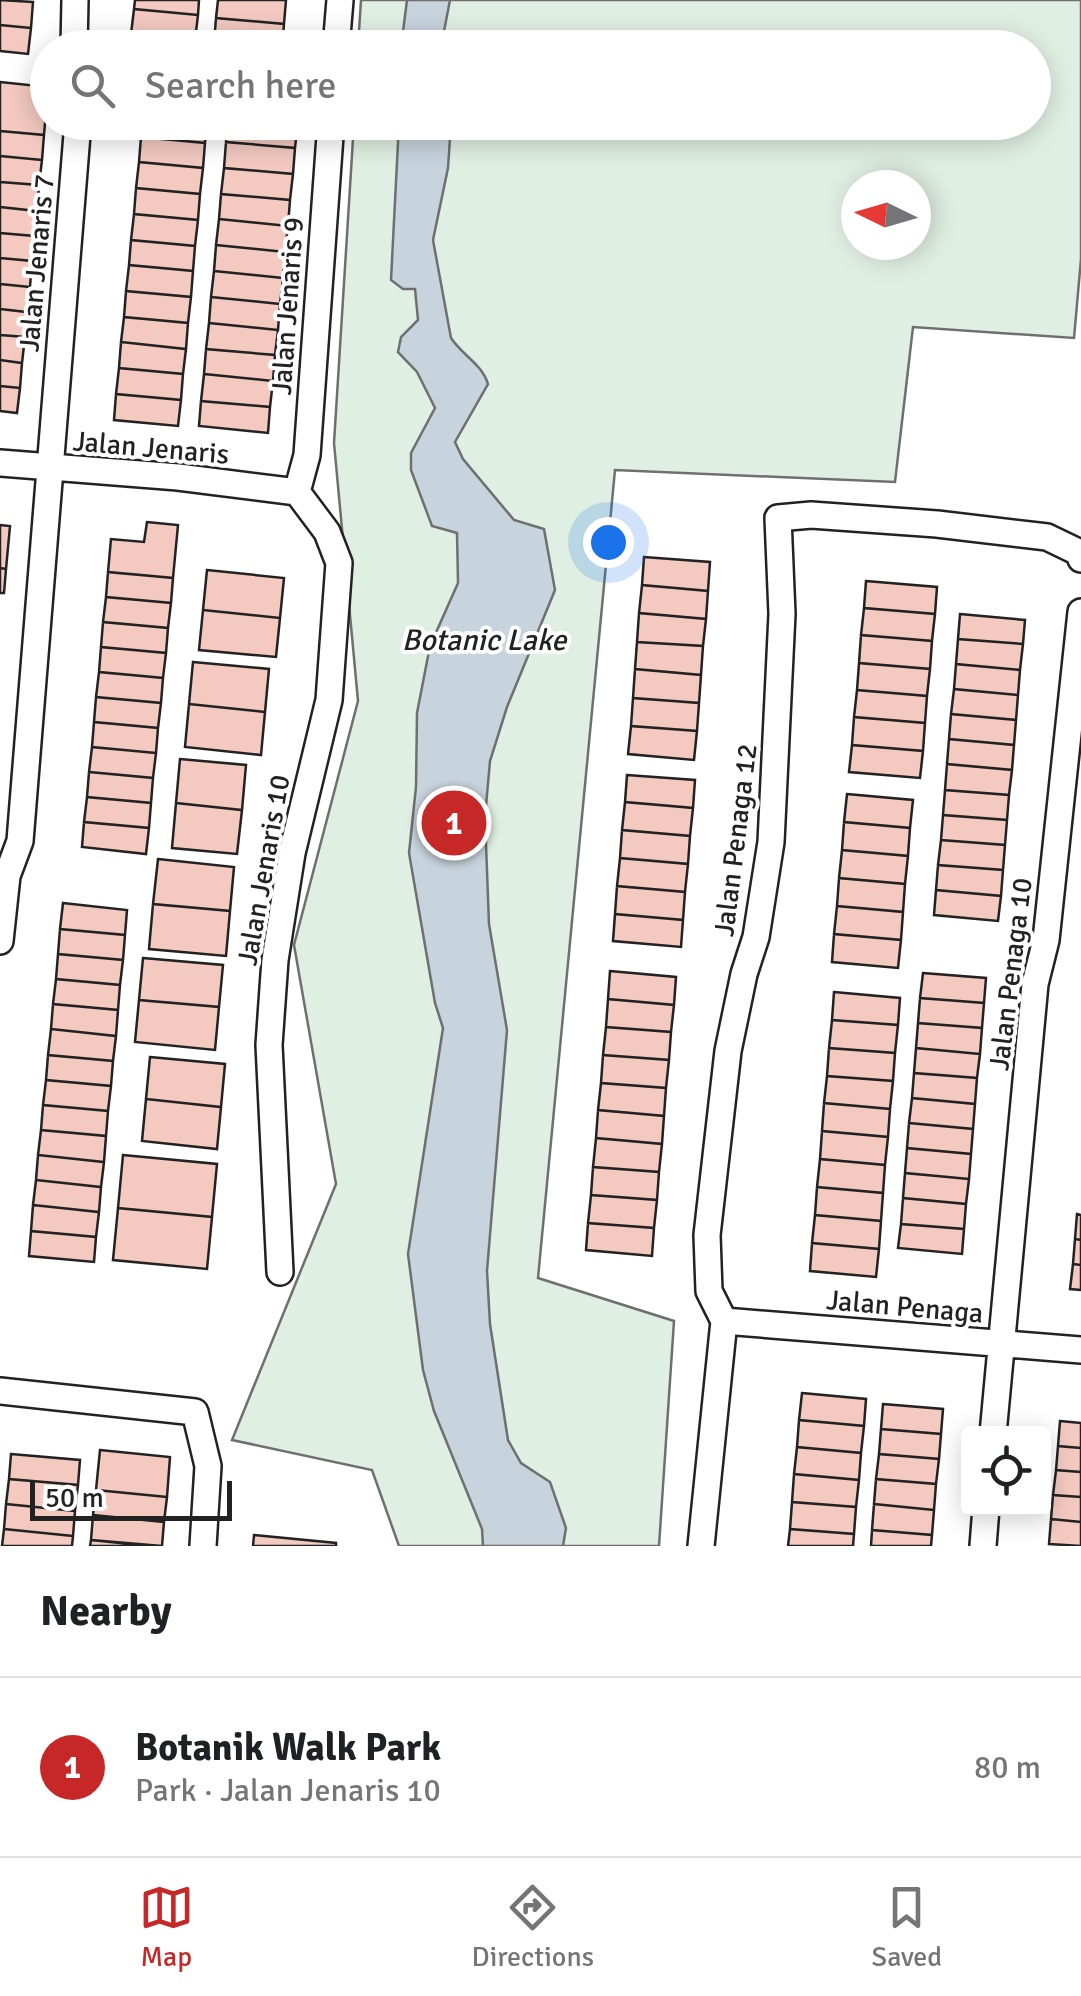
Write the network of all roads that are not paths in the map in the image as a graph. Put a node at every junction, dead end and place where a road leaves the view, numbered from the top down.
1 (75, 0) edge
2 (340, 0) edge
3 (74, 30) edge
4 (338, 30) edge
5 (76, 140) edge
6 (329, 140) edge
7 (0, 464) edge
8 (48, 468) junction
9 (297, 492) junction
10 (1081, 560) edge
11 (1081, 612) edge
12 (0, 941) edge
13 (280, 1272) dead end
14 (724, 1320) junction
15 (1001, 1345) junction
16 (1081, 1350) edge
17 (0, 1392) edge
18 (994, 1426) edge
19 (985, 1516) edge
20 (203, 1546) edge
21 (702, 1546) edge
22 (983, 1546) edge

1 - 3 street
2 - 4 street
5 - 8 street, Jalan Jenaris 7
6 - 9 street, Jalan Jenaris 9
7 - 8 street, Jalan Jenaris
8 - 9 street, Jalan Jenaris
8 - 12 street, Jalan Jenaris 7
9 - 13 street, Jalan Jenaris 10
10 - 14 street, Jalan Penaga 12
11 - 15 street, Jalan Penaga 10
14 - 15 street, Jalan Penaga
14 - 21 street
15 - 16 street, Jalan Penaga
15 - 18 street, Jalan Penaga 10
17 - 20 street
19 - 22 street

